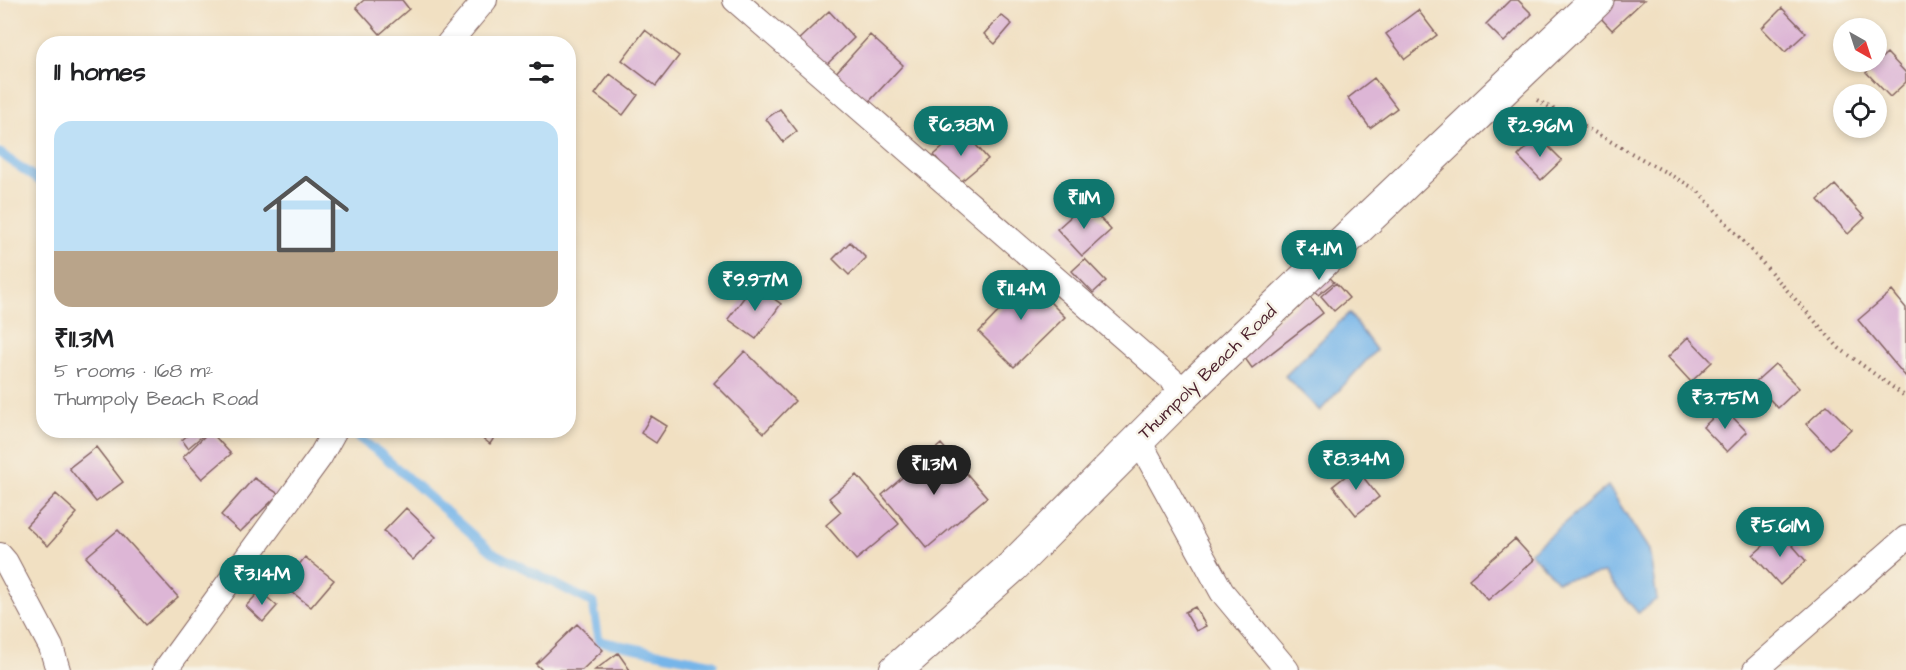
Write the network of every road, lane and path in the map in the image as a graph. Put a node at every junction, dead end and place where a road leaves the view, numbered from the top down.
1 (485, 0) edge
2 (735, 0) edge
3 (1598, 0) edge
4 (455, 36) edge
5 (1510, 85) junction
6 (1186, 392) junction
7 (1906, 397) edge
8 (330, 438) edge
9 (1137, 439) junction
10 (1906, 538) edge
11 (0, 555) edge
12 (58, 670) edge
13 (165, 670) edge
14 (896, 670) edge
15 (1287, 670) edge
16 (1755, 670) edge

1 - 4 street
2 - 6 street
3 - 5 main road, Thumpoly Beach Road
5 - 6 main road, Thumpoly Beach Road
5 - 7 path
6 - 9 main road, Thumpoly Beach Road
8 - 13 street
9 - 14 main road, Thumpoly Beach Road
9 - 15 street
10 - 16 street
11 - 12 street

